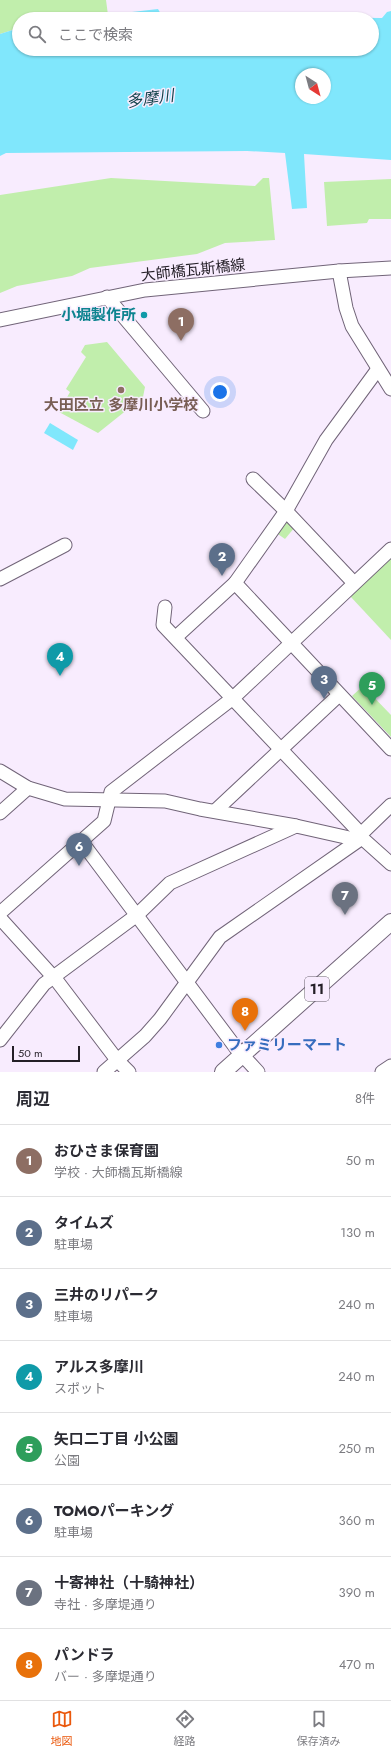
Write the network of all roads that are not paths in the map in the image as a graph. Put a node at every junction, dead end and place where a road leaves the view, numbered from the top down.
1 (391, 268) edge
2 (339, 271) junction
3 (107, 297) junction
4 (0, 320) edge
5 (378, 369) junction
6 (391, 389) edge
7 (202, 411) dead end
8 (253, 479) dead end
9 (286, 511) junction
10 (65, 545) dead end
11 (391, 549) edge
12 (0, 579) edge
13 (235, 583) junction
14 (354, 583) junction
15 (165, 607) dead end
16 (176, 637) junction
17 (290, 643) junction
18 (340, 695) junction
19 (233, 698) junction
20 (391, 749) edge
21 (282, 750) junction
22 (0, 771) edge
23 (28, 788) junction
24 (109, 801) junction
25 (391, 805) edge
26 (215, 811) junction
27 (0, 813) edge
28 (296, 826) junction
29 (361, 836) junction
30 (81, 841) junction
31 (391, 864) edge
32 (0, 913) edge
33 (136, 915) junction
34 (0, 918) edge
35 (391, 922) edge
36 (52, 977) junction
37 (187, 982) junction
38 (0, 1040) edge
39 (242, 1055) junction
40 (117, 1060) junction
41 (391, 1066) edge
42 (104, 1072) edge
43 (129, 1072) edge
44 (223, 1072) edge
45 (258, 1072) edge
46 (382, 1072) edge

1 - 2 street, 大師橋瓦斯橋線
2 - 3 street, 大師橋瓦斯橋線
2 - 5 street
3 - 4 street, 大師橋瓦斯橋線
3 - 7 street
5 - 6 street
5 - 9 street
8 - 9 street
9 - 13 street
9 - 14 street
10 - 12 street
11 - 14 street
13 - 16 street
13 - 17 street
14 - 17 street
15 - 16 street
16 - 19 street
17 - 18 street
17 - 19 street
18 - 20 street
18 - 21 street
19 - 21 street
19 - 24 street
21 - 26 street
21 - 29 street
22 - 23 street
23 - 24 street
23 - 27 street
24 - 26 street
24 - 30 street
25 - 29 street
26 - 28 street
28 - 29 street
28 - 33 street
29 - 31 street
29 - 37 street
30 - 32 street
30 - 33 street
33 - 36 street
33 - 37 street
34 - 36 street
35 - 39 main road, 11
36 - 38 street
36 - 40 street
37 - 39 street
37 - 40 street
39 - 44 main road, 11
39 - 45 street
40 - 42 street
40 - 43 street
41 - 46 street

